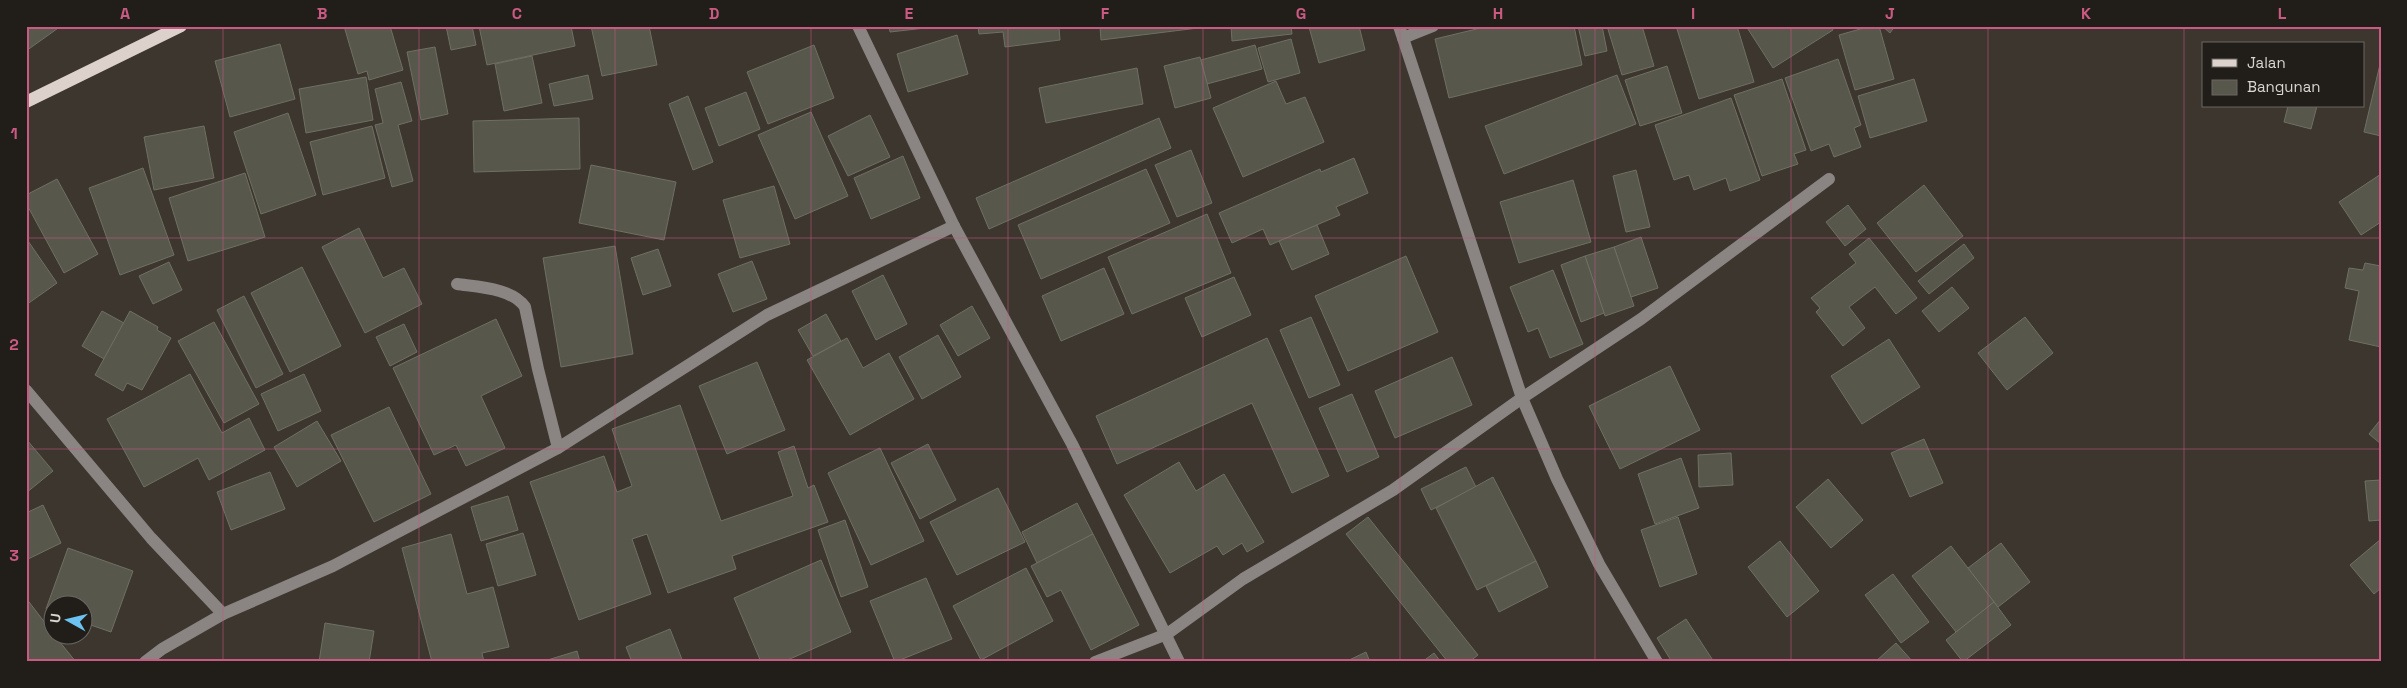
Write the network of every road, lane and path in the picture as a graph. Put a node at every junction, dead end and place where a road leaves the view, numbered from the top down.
1 (181, 26) edge
2 (858, 26) edge
3 (1432, 26) edge
4 (1401, 32) edge
5 (26, 102) edge
6 (1829, 179) dead end
7 (954, 226) junction
8 (457, 284) dead end
9 (26, 390) edge
10 (1522, 398) junction
11 (558, 448) junction
12 (223, 614) junction
13 (1166, 634) junction
14 (145, 662) edge
15 (1095, 662) edge
16 (1179, 662) edge
17 (1656, 662) edge

1 - 5 main road
2 - 7 street
3 - 4 street
4 - 10 street
6 - 10 street
7 - 11 street
7 - 13 street
8 - 11 street
9 - 12 street
10 - 13 street
10 - 17 street
11 - 12 street
12 - 14 street
13 - 15 street
13 - 16 street

